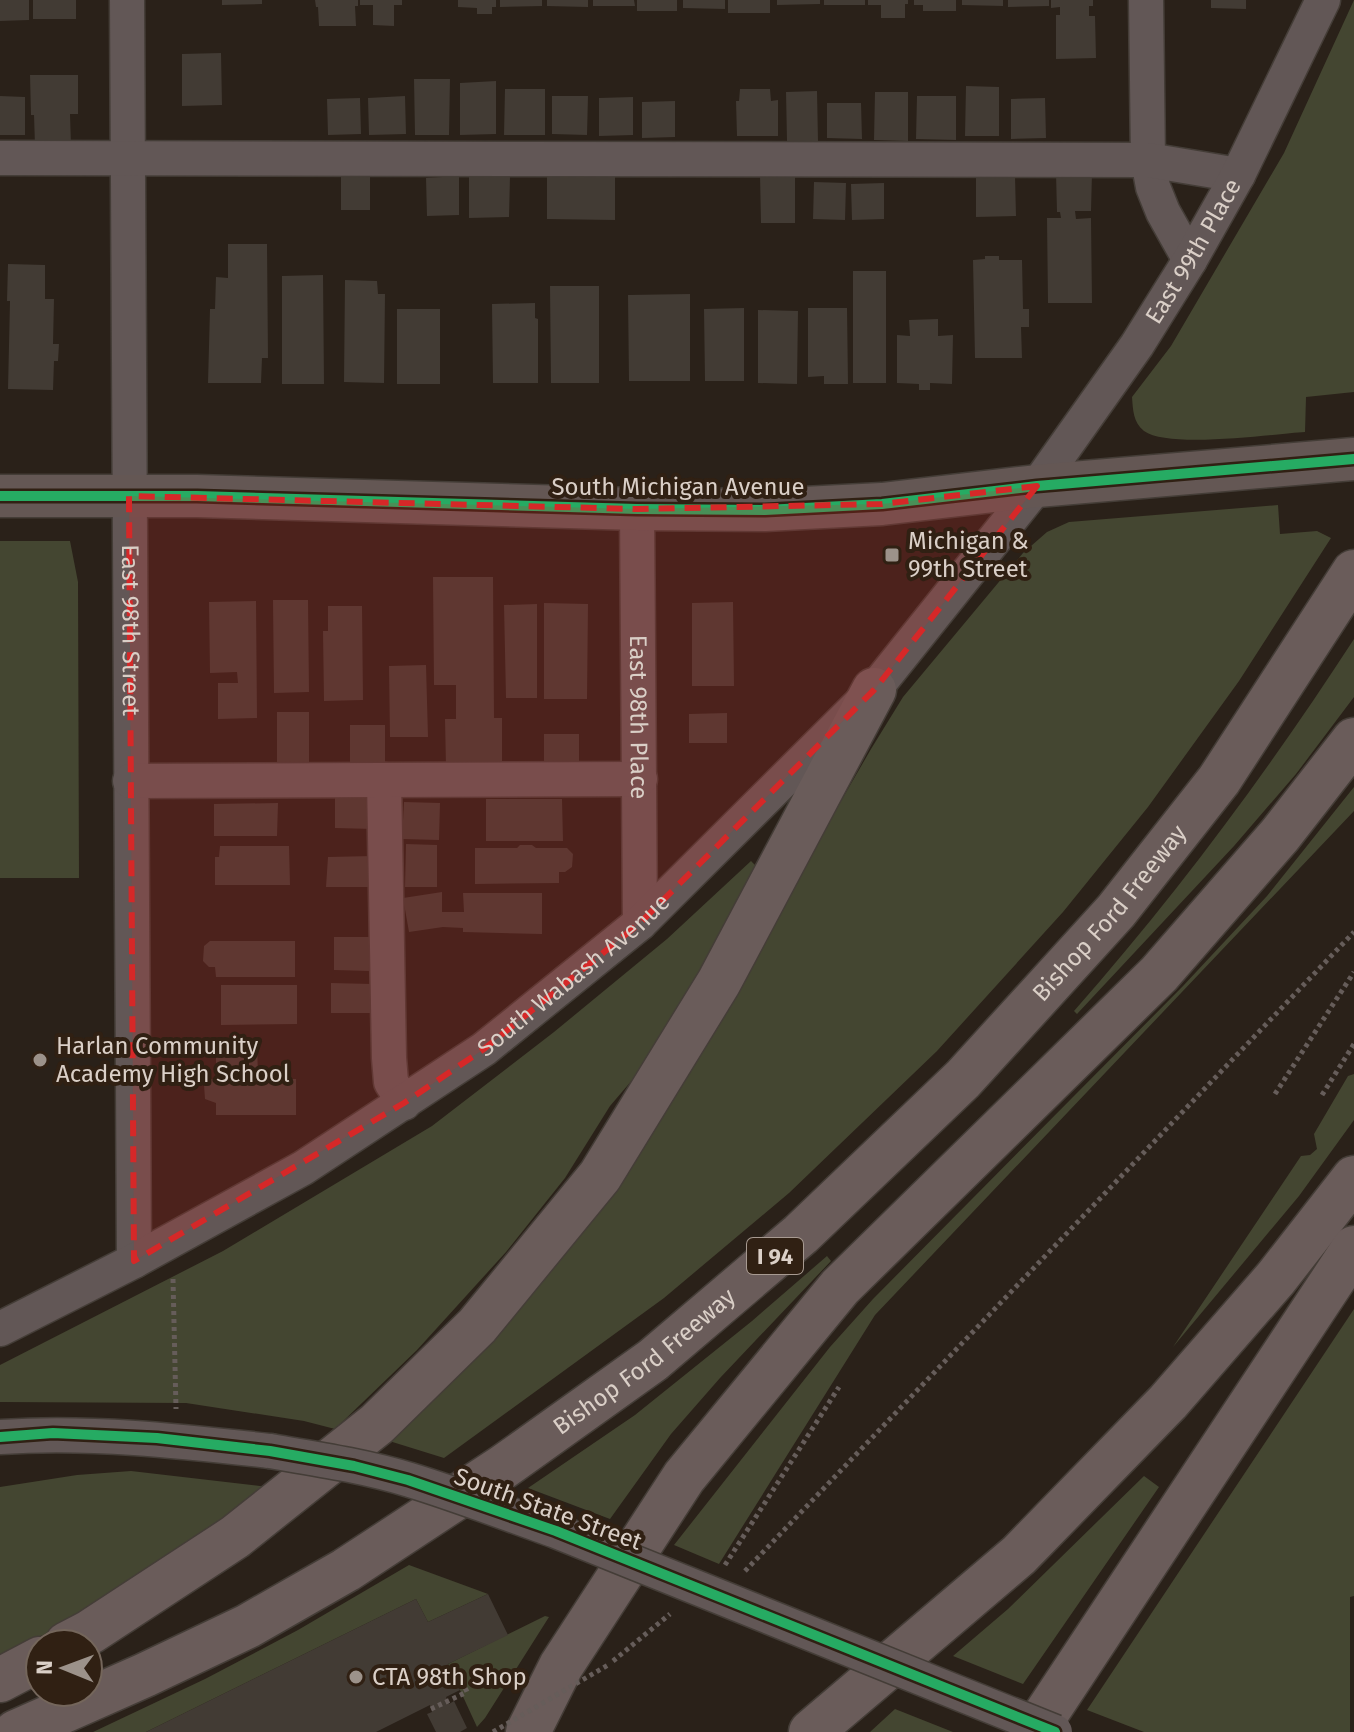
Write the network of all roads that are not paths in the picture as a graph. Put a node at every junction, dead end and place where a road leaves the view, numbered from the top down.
1 (127, 0) edge
2 (1146, 0) edge
3 (1323, 0) edge
4 (0, 158) edge
5 (127, 158) junction
6 (1148, 160) junction
7 (1238, 175) junction
8 (1190, 260) junction
9 (1354, 459) edge
10 (1037, 486) junction
11 (0, 496) edge
12 (129, 496) junction
13 (637, 509) junction
14 (1354, 572) edge
15 (874, 690) junction
16 (1354, 740) edge
17 (640, 779) junction
18 (384, 780) junction
19 (130, 781) junction
20 (640, 923) junction
21 (404, 1103) junction
22 (1354, 1178) edge
23 (1354, 1248) edge
24 (134, 1261) junction
25 (0, 1329) edge
26 (0, 1437) edge
27 (96, 1628) edge
28 (24, 1667) edge
29 (0, 1680) edge
30 (16, 1732) edge
31 (528, 1732) edge
32 (811, 1732) edge
33 (1034, 1732) edge
34 (1055, 1732) edge

1 - 5 street, East 98th Street
2 - 6 street
3 - 7 street, East 99th Place
4 - 5 street
5 - 6 street
5 - 12 street, East 98th Street
6 - 7 street
6 - 8 street
7 - 8 street, East 99th Place
8 - 10 street, East 99th Place
9 - 10 main road, South Michigan Avenue
10 - 13 main road, South Michigan Avenue
10 - 15 street, South Wabash Avenue
11 - 12 main road, South Michigan Avenue
12 - 13 main road, South Michigan Avenue
12 - 19 street, East 98th Street
13 - 17 street, East 98th Place
14 - 30 highway, Bishop Ford Freeway / I 94
15 - 20 street, South Wabash Avenue
15 - 27 highway
16 - 31 highway
17 - 18 street
17 - 20 street, East 98th Place
18 - 19 street
18 - 21 street
19 - 24 street, East 98th Street
20 - 21 street, South Wabash Avenue
21 - 24 street, South Wabash Avenue
22 - 32 highway
23 - 33 highway
24 - 25 street, South Wabash Avenue
26 - 34 street, South State Street, bridge
28 - 29 highway

